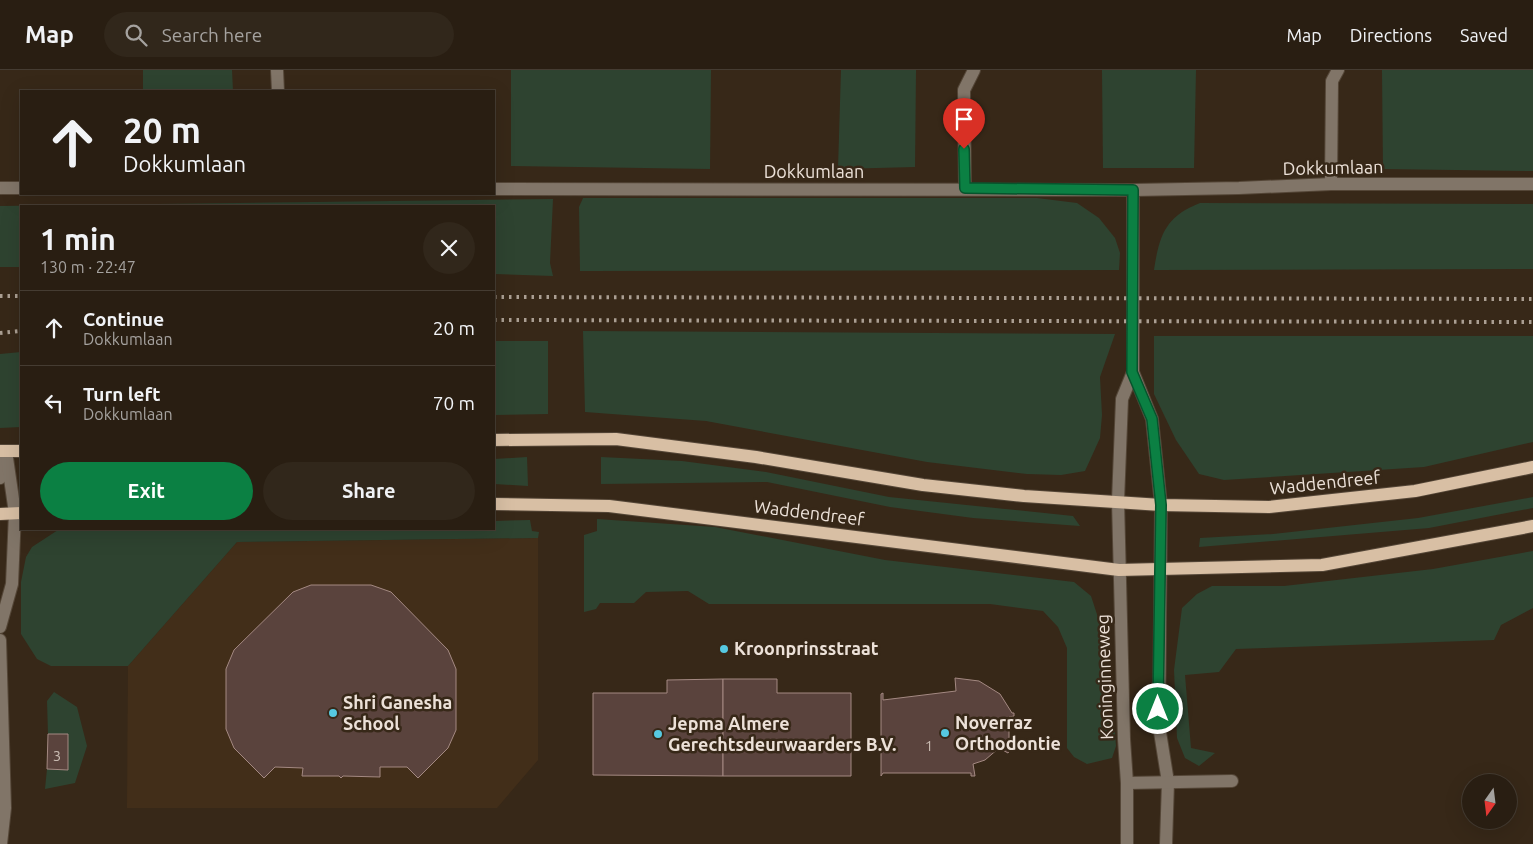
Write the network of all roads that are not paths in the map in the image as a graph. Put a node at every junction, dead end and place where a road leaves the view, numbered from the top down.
1 (277, 70) edge
2 (974, 70) edge
3 (1338, 70) edge
4 (278, 90) edge
5 (1331, 184) junction
6 (1533, 184) edge
7 (0, 188) edge
8 (20, 188) edge
9 (965, 188) junction
10 (495, 189) edge
11 (1133, 190) junction
12 (1132, 372) junction
13 (495, 440) edge
14 (3, 451) edge
15 (20, 451) edge
16 (1533, 467) edge
17 (0, 478) edge
18 (1118, 501) junction
19 (495, 504) edge
20 (1161, 505) junction
21 (18, 513) edge
22 (0, 514) edge
23 (1533, 526) edge
24 (1158, 569) junction
25 (1119, 570) junction
26 (0, 627) edge
27 (0, 640) edge
28 (1232, 781) dead end
29 (1168, 782) junction
30 (1127, 783) junction
31 (1, 844) edge
32 (1127, 844) edge
33 (1166, 844) edge

1 - 4 street
2 - 9 street
3 - 5 street
5 - 6 street, Dokkumlaan
5 - 11 street, Dokkumlaan
7 - 8 street
9 - 10 street, Dokkumlaan
9 - 11 street, Dokkumlaan
11 - 12 street
12 - 18 street
12 - 20 street
13 - 18 main road, Waddendreef
14 - 15 main road
14 - 17 street
14 - 21 street
16 - 20 main road, Waddendreef
18 - 20 main road, Waddendreef
18 - 25 street
19 - 25 main road, Waddendreef
20 - 24 street
21 - 22 main road
21 - 26 street
23 - 24 main road, Waddendreef
24 - 25 main road, Waddendreef
24 - 29 street
25 - 30 street, Koninginneweg
27 - 31 street
28 - 29 street
29 - 30 street
29 - 33 street
30 - 32 street, Koninginneweg

